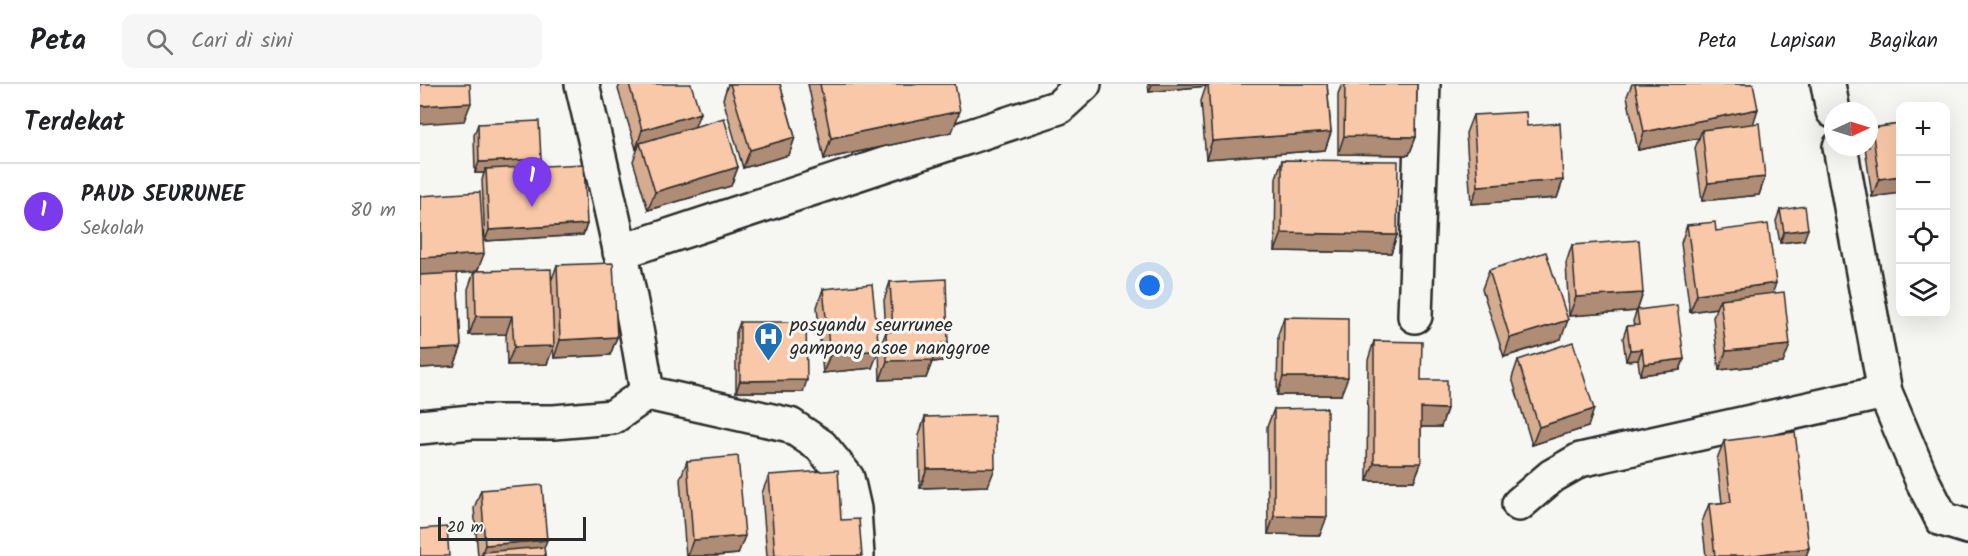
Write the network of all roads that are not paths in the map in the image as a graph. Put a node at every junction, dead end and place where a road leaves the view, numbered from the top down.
1 (582, 84) edge
2 (1084, 84) edge
3 (1423, 84) edge
4 (1828, 84) edge
5 (1831, 102) edge
6 (1842, 156) edge
7 (621, 252) junction
8 (1415, 316) dead end
9 (1885, 392) junction
10 (647, 393) junction
11 (420, 427) edge
12 (1519, 504) dead end
13 (1968, 527) edge
14 (858, 556) edge

1 - 7 street
2 - 7 street
3 - 8 street
4 - 5 street
6 - 9 street
7 - 10 street
9 - 12 street
9 - 13 street
10 - 11 street
10 - 14 street

